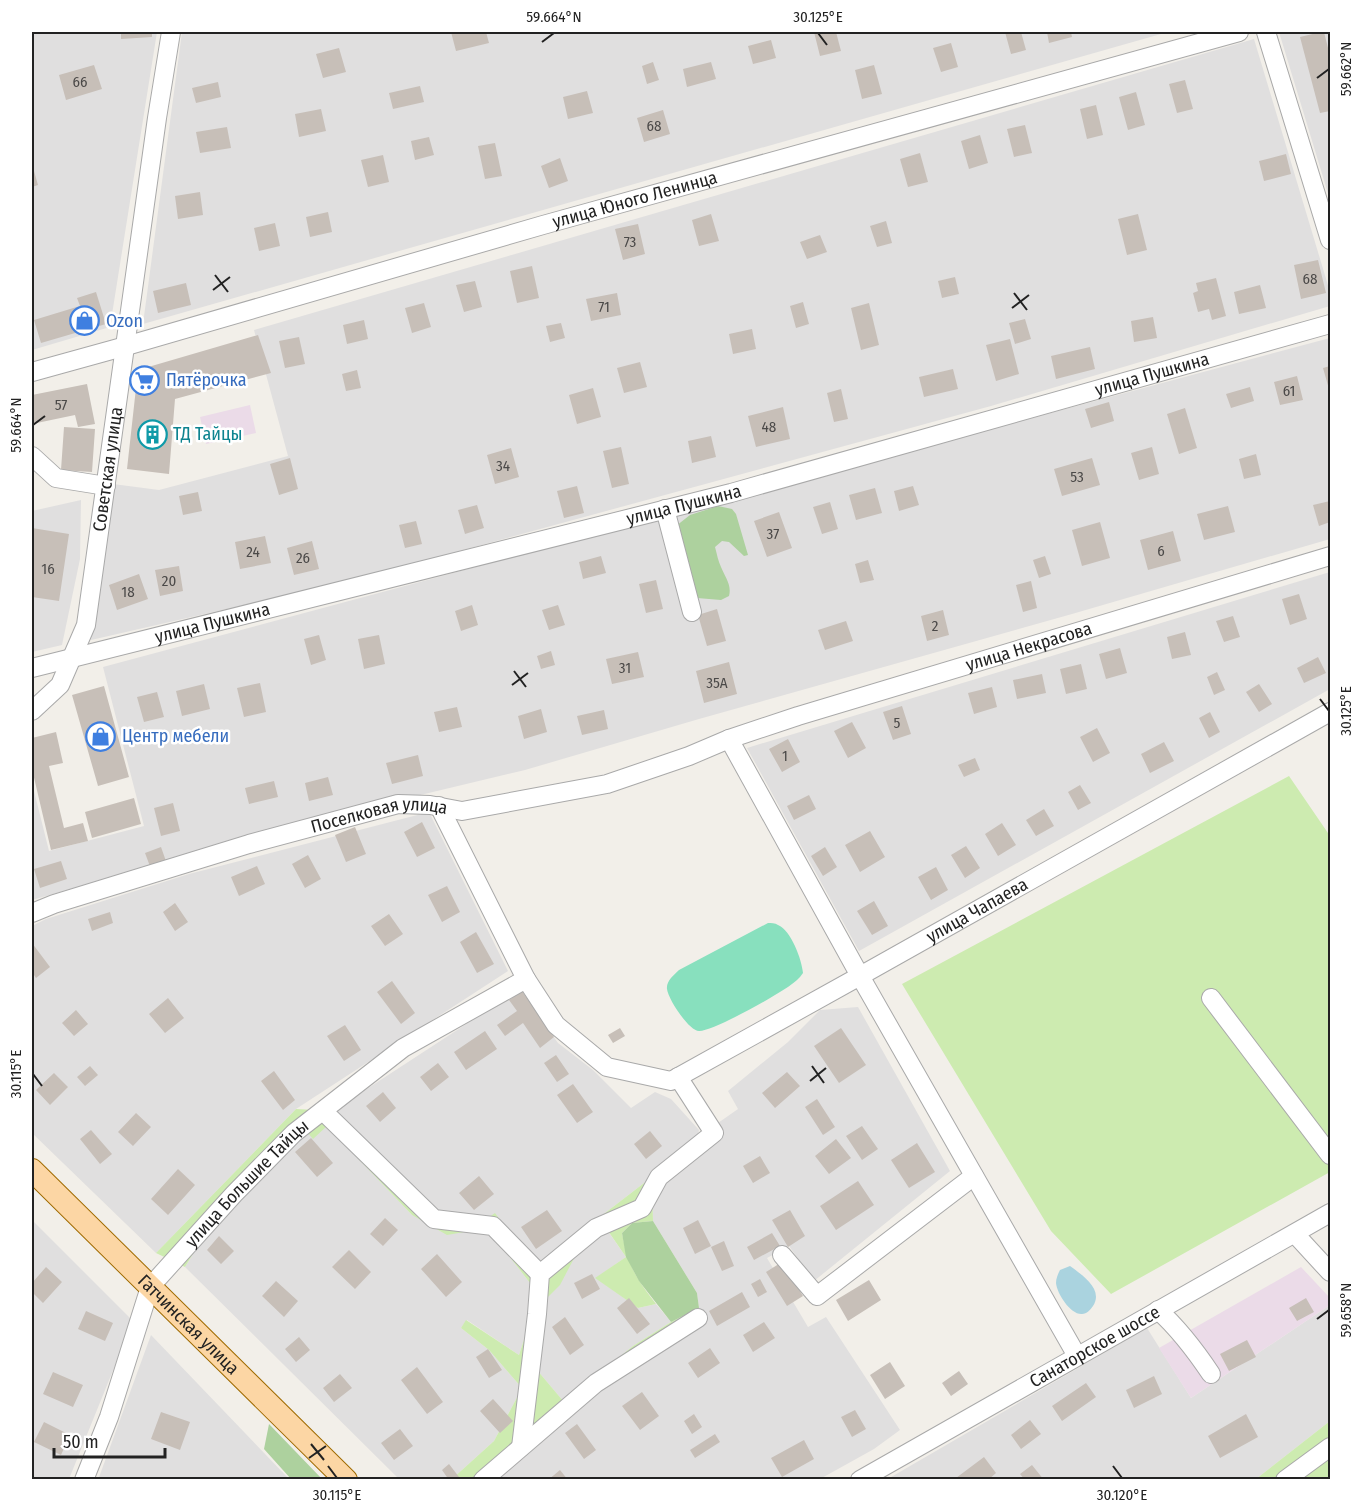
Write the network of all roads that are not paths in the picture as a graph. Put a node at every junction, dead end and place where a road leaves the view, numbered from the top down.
1 (171, 32) edge
2 (1239, 32) edge
3 (1266, 32) edge
4 (1330, 240) edge
5 (1330, 324) edge
6 (126, 346) junction
7 (32, 372) edge
8 (32, 456) edge
9 (106, 486) junction
10 (665, 509) junction
11 (1330, 556) edge
12 (693, 612) dead end
13 (72, 659) junction
14 (32, 668) edge
15 (32, 711) edge
16 (1330, 712) edge
17 (729, 739) junction
18 (439, 807) junction
19 (32, 913) edge
20 (861, 976) junction
21 (526, 979) junction
22 (1211, 998) dead end
23 (678, 1077) junction
24 (323, 1111) junction
25 (1330, 1155) edge
26 (32, 1170) edge
27 (974, 1176) junction
28 (1330, 1213) edge
29 (1295, 1234) junction
30 (782, 1255) dead end
31 (1330, 1272) edge
32 (540, 1274) junction
33 (150, 1287) junction
34 (1158, 1310) junction
35 (698, 1318) dead end
36 (1077, 1356) junction
37 (1211, 1374) dead end
38 (521, 1447) junction
39 (1330, 1447) edge
40 (84, 1479) edge
41 (346, 1479) edge
42 (483, 1479) edge
43 (860, 1479) edge
44 (1285, 1479) edge

1 - 6 street, Советская улица
2 - 6 street, улица Юного Ленинца
3 - 4 street
5 - 10 street, улица Пушкина
6 - 7 street, улица Юного Ленинца
6 - 9 street, Советская улица
8 - 9 street
9 - 13 street, Советская улица
10 - 12 street
10 - 13 street, улица Пушкина
11 - 17 street, улица Некрасова
13 - 14 street, улица Пушкина
13 - 15 street, Советская улица
16 - 20 street, улица Чапаева
17 - 18 street, Поселковая улица
17 - 20 street
18 - 19 street, Поселковая улица
18 - 21 street
20 - 23 street, улица Чапаева
20 - 27 street
21 - 23 street
21 - 24 street, улица Большие Тайцы
22 - 25 street
23 - 32 street
24 - 32 street
24 - 33 street, улица Большие Тайцы
26 - 33 main road, Гатчинская улица
27 - 30 street
27 - 36 street
28 - 29 street, Санаторское шоссе
29 - 31 street
29 - 34 street, Санаторское шоссе
32 - 38 street
33 - 40 street, улица Большие Тайцы
33 - 41 main road, Гатчинская улица
34 - 36 street, Санаторское шоссе
34 - 37 street
35 - 38 street
36 - 43 street, Санаторское шоссе
38 - 42 street
39 - 44 street

